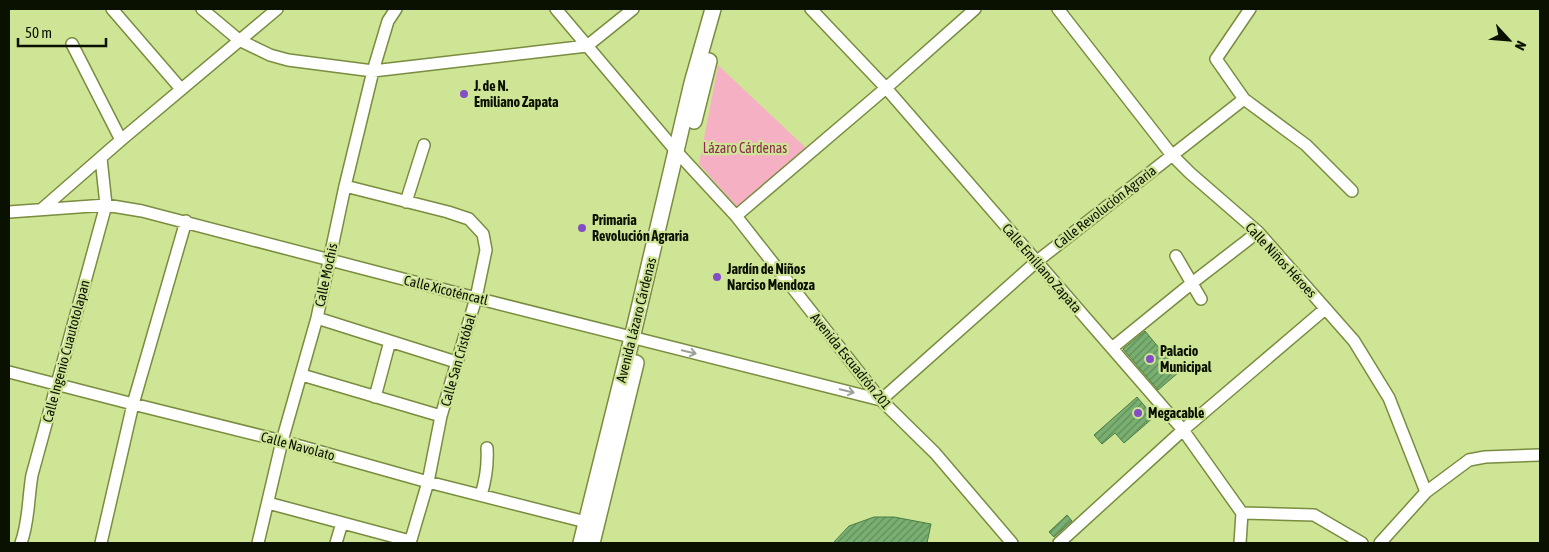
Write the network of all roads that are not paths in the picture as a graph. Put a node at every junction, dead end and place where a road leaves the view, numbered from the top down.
1 (112, 9) edge
2 (202, 9) edge
3 (277, 9) edge
4 (396, 9) edge
5 (556, 9) edge
6 (633, 9) edge
7 (713, 9) edge
8 (722, 9) edge
9 (811, 9) edge
10 (975, 9) edge
11 (1058, 9) edge
12 (1250, 9) edge
13 (239, 40) junction
14 (72, 44) dead end
15 (587, 46) junction
16 (373, 71) junction
17 (886, 88) junction
18 (181, 89) junction
19 (1244, 99) junction
20 (121, 140) junction
21 (424, 145) dead end
22 (1171, 154) junction
23 (680, 155) junction
24 (101, 158) junction
25 (345, 186) junction
26 (1352, 191) dead end
27 (406, 202) junction
28 (106, 205) junction
29 (42, 210) junction
30 (9, 212) edge
31 (736, 216) junction
32 (186, 221) junction
33 (1258, 232) junction
34 (1176, 256) dead end
35 (330, 261) junction
36 (1036, 262) junction
37 (1192, 283) junction
38 (476, 298) junction
39 (1201, 299) dead end
40 (1326, 309) junction
41 (317, 318) junction
42 (637, 339) junction
43 (390, 341) junction
44 (1112, 348) junction
45 (456, 362) junction
46 (9, 372) edge
47 (302, 375) junction
48 (57, 384) junction
49 (375, 397) junction
50 (881, 400) junction
51 (133, 404) junction
52 (441, 416) junction
53 (1183, 430) junction
54 (282, 441) junction
55 (487, 448) dead end
56 (1540, 455) edge
57 (428, 482) junction
58 (1426, 492) junction
59 (481, 495) junction
60 (268, 503) junction
61 (1242, 513) junction
62 (586, 522) junction
63 (342, 523) junction
64 (410, 542) edge
65 (21, 543) edge
66 (101, 543) edge
67 (258, 543) edge
68 (336, 543) edge
69 (581, 543) edge
70 (592, 543) edge
71 (1012, 543) edge
72 (1059, 543) edge
73 (1240, 543) edge
74 (1362, 543) edge
75 (1380, 543) edge

1 - 18 street
2 - 13 street
3 - 13 street
4 - 16 street, Calle Mochis
5 - 15 street, Avenida Escuadrón 201
6 - 15 street
7 - 23 main road, Avenida Lázaro Cárdenas
8 - 23 main road, Avenida Lázaro Cárdenas
9 - 17 street, Calle Emiliano Zapata
10 - 17 street
11 - 22 street, Calle Niños Héroes
12 - 19 street
13 - 16 street
13 - 18 street
14 - 20 street
15 - 16 street
15 - 23 street, Avenida Escuadrón 201
16 - 25 street, Calle Mochis
17 - 31 street
17 - 36 street, Calle Emiliano Zapata
18 - 20 street
19 - 22 street, Calle Revolución Agraria
19 - 26 street
20 - 24 street
21 - 27 street
22 - 33 street, Calle Niños Héroes
22 - 36 street, Calle Revolución Agraria
23 - 31 street, Avenida Escuadrón 201
23 - 42 main road, Avenida Lázaro Cárdenas
24 - 28 street, Calle Ingenio Cuautotolapan
24 - 29 street
25 - 27 street, Calle San Cristóbal
25 - 35 street, Calle Mochis
27 - 38 street, Calle San Cristóbal
28 - 29 street, Calle Xicoténcatl
28 - 32 street, Calle Xicoténcatl
28 - 48 street, Calle Ingenio Cuautotolapan
29 - 30 street, Calle Xicoténcatl
31 - 50 street, Avenida Escuadrón 201
32 - 35 street, Calle Xicoténcatl
32 - 51 street
33 - 37 street
33 - 40 street, Calle Niños Héroes
34 - 37 street
35 - 38 street, Calle Xicoténcatl
35 - 41 street, Calle Mochis
36 - 44 street, Calle Emiliano Zapata
36 - 50 street, Calle Revolución Agraria
37 - 39 street
37 - 44 street
38 - 42 street, Calle Xicoténcatl
38 - 45 street, Calle San Cristóbal
40 - 53 street
40 - 58 street, Calle Niños Héroes
41 - 43 street
41 - 47 street, Calle Mochis
42 -> 50 street, Calle Xicoténcatl
42 - 62 main road, Avenida Lázaro Cárdenas
42 - 70 main road, Avenida Lázaro Cárdenas
43 - 45 street
43 - 49 street
44 - 53 street, Calle Emiliano Zapata
45 - 52 street, Calle San Cristóbal
46 - 48 street, Calle Navolato
47 - 49 street
47 - 54 street, Calle Mochis
48 - 51 street, Calle Navolato
48 - 65 street, Calle Ingenio Cuautotolapan
49 - 52 street
50 - 71 street, Avenida Escuadrón 201
51 - 54 street, Calle Navolato
51 - 66 street
52 - 57 street, Calle San Cristóbal
53 - 61 street, Calle Emiliano Zapata
53 - 72 street
54 - 57 street, Calle Navolato
54 - 60 street, Calle Mochis
55 - 59 street
56 - 58 street
57 - 59 street, Calle Navolato
57 - 64 street, Calle San Cristóbal
58 - 75 street
59 - 62 street, Calle Navolato
60 - 63 street
60 - 67 street, Calle Mochis
61 - 73 street
61 - 74 street
62 - 69 main road, Avenida Lázaro Cárdenas
63 - 64 street
63 - 68 street

